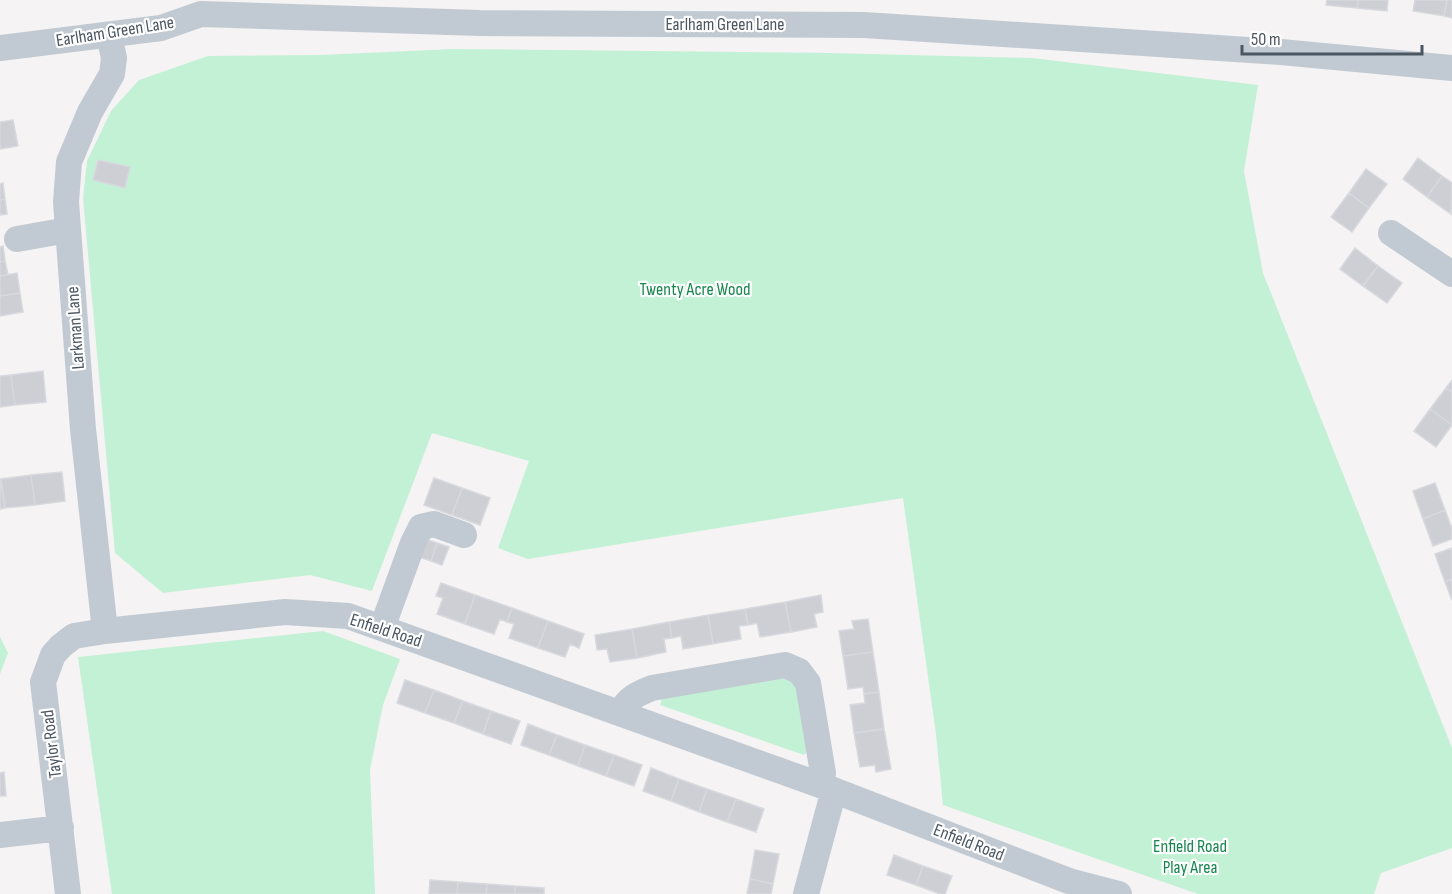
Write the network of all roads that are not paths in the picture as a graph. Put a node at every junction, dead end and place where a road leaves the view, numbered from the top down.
1 (201, 7) edge
2 (110, 35) junction
3 (0, 48) edge
4 (1452, 68) edge
5 (68, 230) junction
6 (1391, 233) dead end
7 (17, 239) dead end
8 (1452, 274) edge
9 (464, 534) dead end
10 (382, 628) junction
11 (105, 630) junction
12 (620, 713) junction
13 (827, 788) junction
14 (61, 828) junction
15 (0, 835) edge
16 (68, 894) edge
17 (806, 894) edge
18 (1119, 894) edge

1 - 2 street, Earlham Green Lane
1 - 4 street, Earlham Green Lane
2 - 3 street, Earlham Green Lane
2 - 5 street, Larkman Lane
5 - 7 street
5 - 11 street, Larkman Lane
6 - 8 street
9 - 10 street
10 - 11 street, Enfield Road
10 - 12 street, Enfield Road
11 - 14 street, Taylor Road
12 - 13 street, Enfield Road
12 - 13 street
13 - 17 street
13 - 18 street, Enfield Road
14 - 15 street
14 - 16 street, Taylor Road

